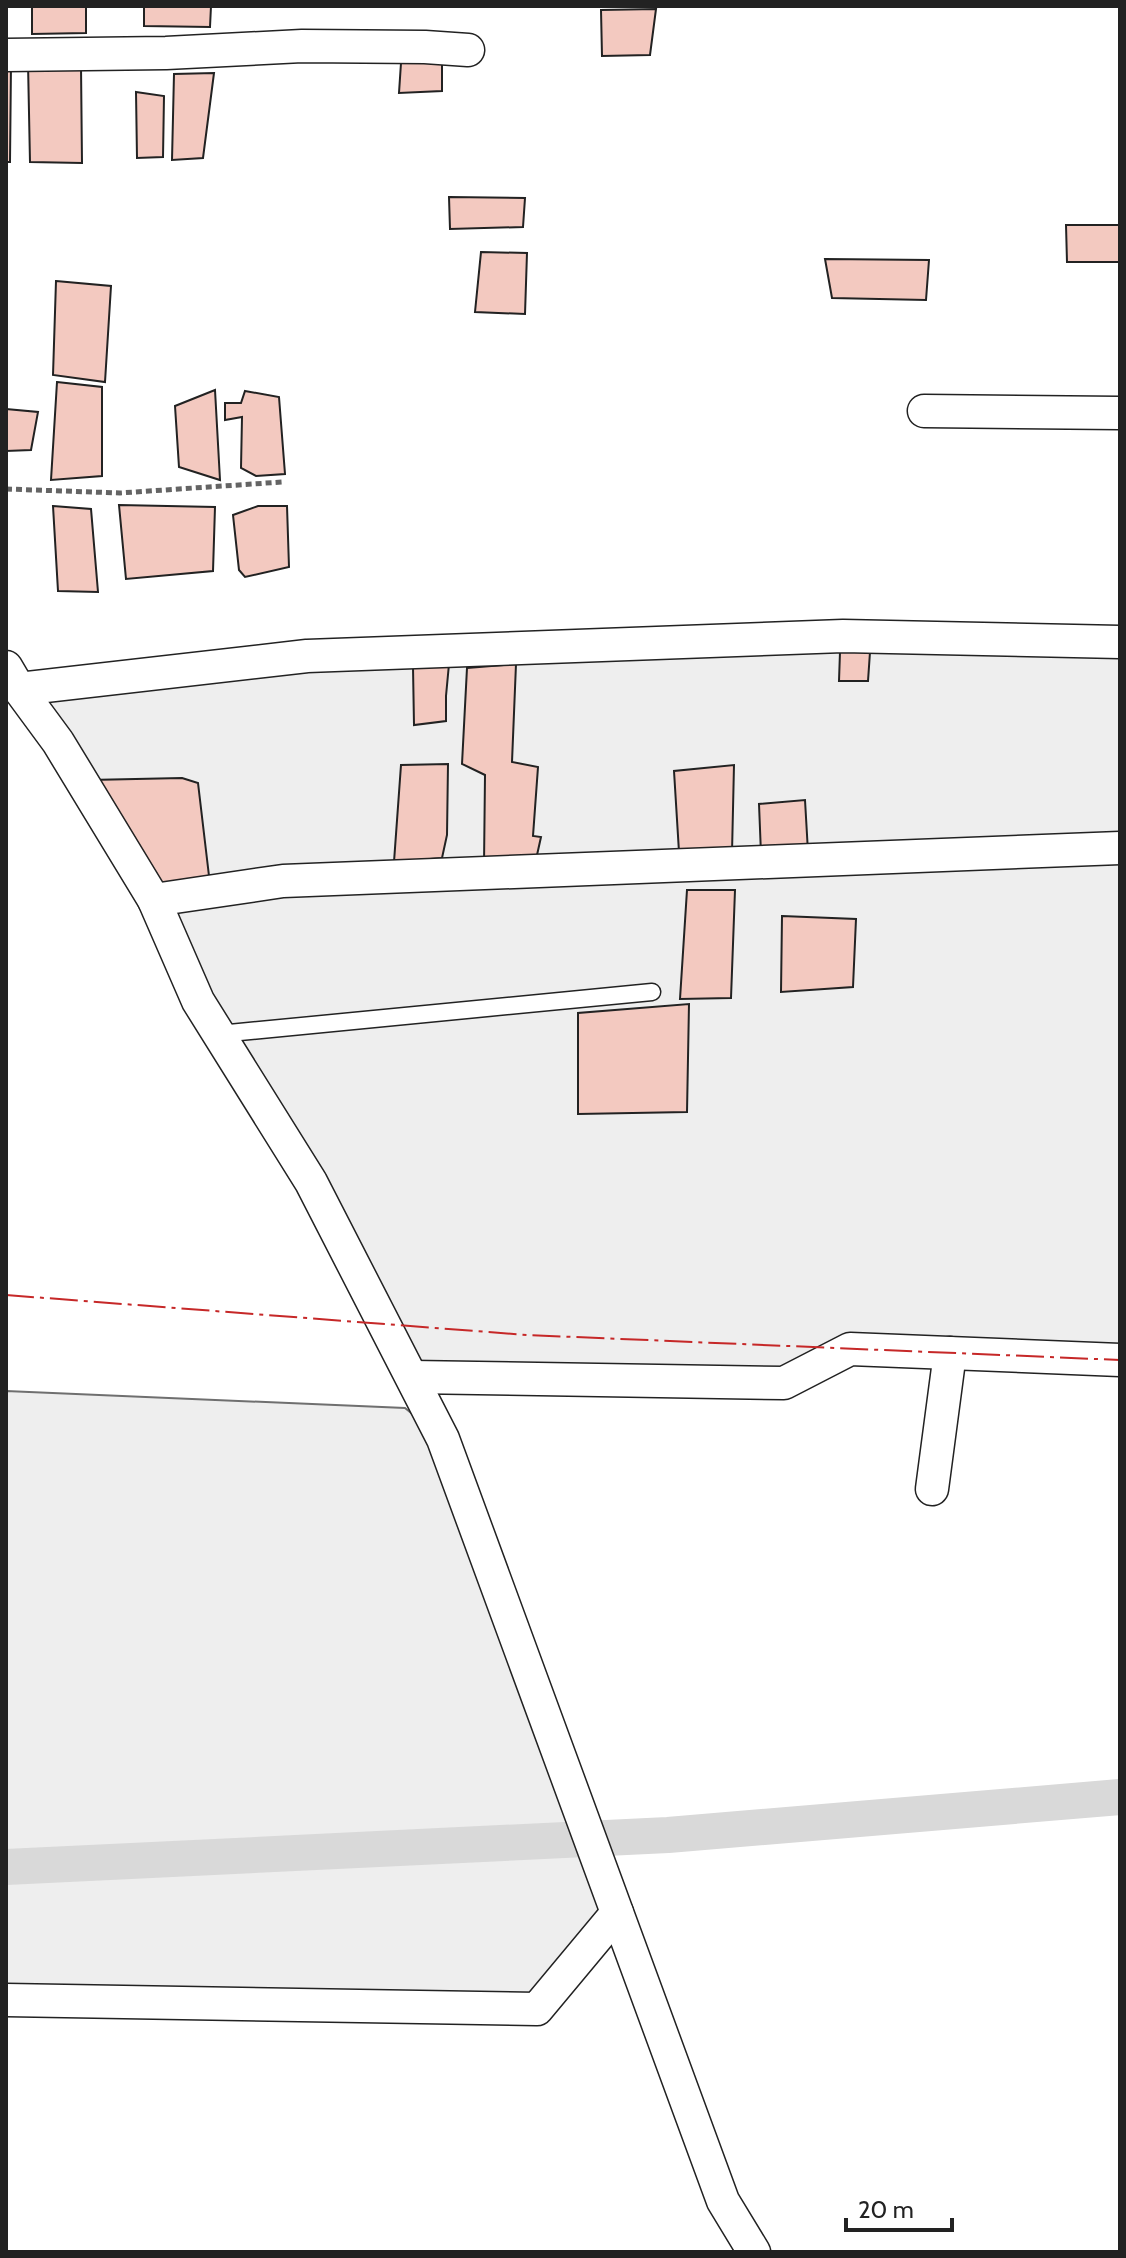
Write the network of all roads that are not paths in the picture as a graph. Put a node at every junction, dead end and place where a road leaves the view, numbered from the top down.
1 (468, 50) dead end
2 (6, 55) edge
3 (924, 411) dead end
4 (1120, 413) edge
5 (1120, 642) edge
6 (12, 678) edge
7 (1120, 848) edge
8 (154, 900) junction
9 (652, 992) dead end
10 (219, 1034) junction
11 (950, 1353) junction
12 (1120, 1360) edge
13 (412, 1377) junction
14 (932, 1489) dead end
15 (617, 1913) junction
16 (6, 2000) edge
17 (754, 2252) edge

1 - 2 street
3 - 4 street
5 - 6 street
6 - 8 street
7 - 8 street
8 - 10 street
9 - 10 lane
10 - 13 street
11 - 12 street
11 - 13 street
11 - 14 street
13 - 15 street
15 - 16 street
15 - 17 street

